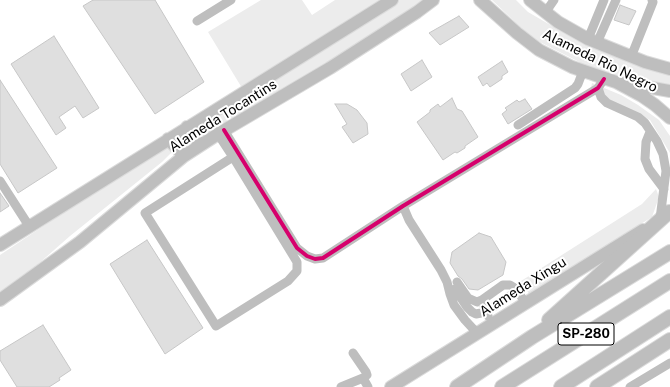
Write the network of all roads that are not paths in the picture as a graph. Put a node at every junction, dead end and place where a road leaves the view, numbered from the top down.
1 (231, 0) edge
2 (392, 0) edge
3 (433, 0) edge
4 (480, 0) edge
5 (530, 0) edge
6 (554, 0) edge
7 (604, 0) edge
8 (616, 0) edge
9 (652, 0) edge
10 (545, 13) junction
11 (197, 21) dead end
12 (592, 41) junction
13 (631, 57) junction
14 (670, 69) edge
15 (582, 71) junction
16 (606, 83) junction
17 (670, 91) edge
18 (670, 118) edge
19 (518, 125) dead end
20 (187, 127) junction
21 (221, 132) junction
22 (650, 132) junction
23 (168, 139) junction
24 (200, 145) junction
25 (184, 156) junction
26 (233, 157) junction
27 (0, 181) edge
28 (664, 189) junction
29 (403, 206) junction
30 (666, 214) edge
31 (29, 226) junction
32 (0, 245) edge
33 (670, 252) edge
34 (670, 281) edge
35 (518, 291) junction
36 (0, 300) edge
37 (482, 300) junction
38 (525, 302) junction
39 (486, 312) junction
40 (670, 317) edge
41 (493, 322) junction
42 (477, 333) junction
43 (532, 337) junction
44 (670, 340) edge
45 (353, 354) dead end
46 (670, 363) edge
47 (363, 378) junction
48 (341, 387) edge
49 (368, 387) edge
50 (391, 387) edge
51 (457, 387) edge
52 (502, 387) edge
53 (561, 387) edge
54 (597, 387) edge
55 (630, 387) edge

1 - 11 street
2 - 20 main road, Alameda Tocantins
3 - 21 main road, Alameda Tocantins
4 - 15 main road, Alameda Rio Negro
5 - 10 main road, Alameda Rio Negro
6 - 10 street
7 - 12 street
8 - 12 street
9 - 13 street
10 - 12 main road, Alameda Rio Negro
12 - 13 main road, Alameda Rio Negro
13 - 14 main road, Alameda Rio Negro
15 - 16 main road, Alameda Rio Negro
15 - 19 street
16 - 17 main road
16 - 18 main road, Alameda Rio Negro
16 - 22 street
16 - 29 street
20 - 23 main road, Alameda Tocantins
20 - 24 main road
21 - 24 main road, Alameda Tocantins
21 - 26 street
21 - 29 street
22 - 28 street
22 - 28 street
23 - 25 main road
23 - 31 main road, Alameda Tocantins
24 - 25 main road, Alameda Tocantins
25 - 36 main road, Alameda Tocantins
26 - 26 street
27 - 31 street
28 - 30 street
29 - 42 street
30 - 38 main road, Alameda Xingu
30 - 43 highway
31 - 32 main road, Alameda Tocantins
33 - 43 highway
34 - 52 highway, SP-280
35 - 37 street
35 - 38 street
35 - 39 street
37 - 39 street
37 - 39 street
38 - 41 main road, Alameda Xingu
39 - 41 street
40 - 53 highway, SP-280
41 - 42 main road, Alameda Xingu
42 - 50 main road, Alameda Xingu
43 - 51 highway
44 - 54 highway
45 - 47 street
46 - 55 street
47 - 48 street
47 - 49 street

